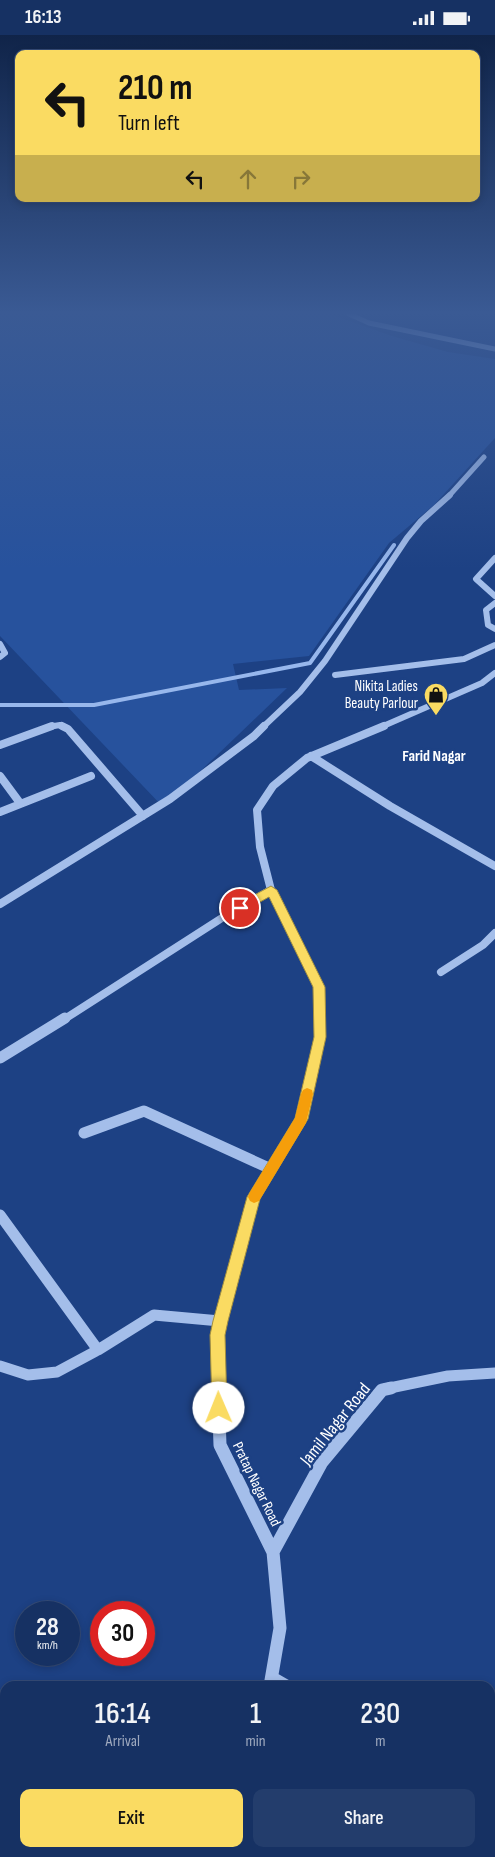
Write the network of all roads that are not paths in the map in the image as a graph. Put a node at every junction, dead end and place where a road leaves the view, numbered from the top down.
1 (484, 457) dead end
2 (495, 558) edge
3 (495, 596) edge
4 (495, 603) edge
5 (495, 629) edge
6 (0, 644) edge
7 (495, 645) edge
8 (0, 657) edge
9 (495, 673) edge
10 (335, 675) dead end
11 (0, 745) edge
12 (311, 756) junction
13 (0, 776) edge
14 (91, 776) dead end
15 (20, 803) junction
16 (0, 812) edge
17 (143, 816) junction
18 (495, 866) edge
19 (271, 890) junction
20 (0, 905) edge
21 (495, 933) edge
22 (441, 972) dead end
23 (0, 1058) edge
24 (84, 1133) dead end
25 (271, 1169) junction
26 (0, 1215) edge
27 (220, 1321) junction
28 (98, 1350) junction
29 (0, 1366) edge
30 (495, 1373) edge
31 (273, 1553) junction
32 (271, 1681) edge

1 - 17 street
2 - 3 street
4 - 5 street
6 - 8 street
7 - 10 street
9 - 12 street, Pratap Nagar Road
11 - 17 street
12 - 18 street
12 - 19 street, Pratap Nagar Road
13 - 15 street
14 - 15 street
15 - 16 street
17 - 20 street
19 - 23 street
19 - 25 street, Pratap Nagar Road
21 - 22 street
24 - 25 street
25 - 27 street, Pratap Nagar Road
26 - 28 street
27 - 28 street
27 - 31 street, Pratap Nagar Road
28 - 29 street
30 - 31 street, Jamil Nagar Road
31 - 32 street

